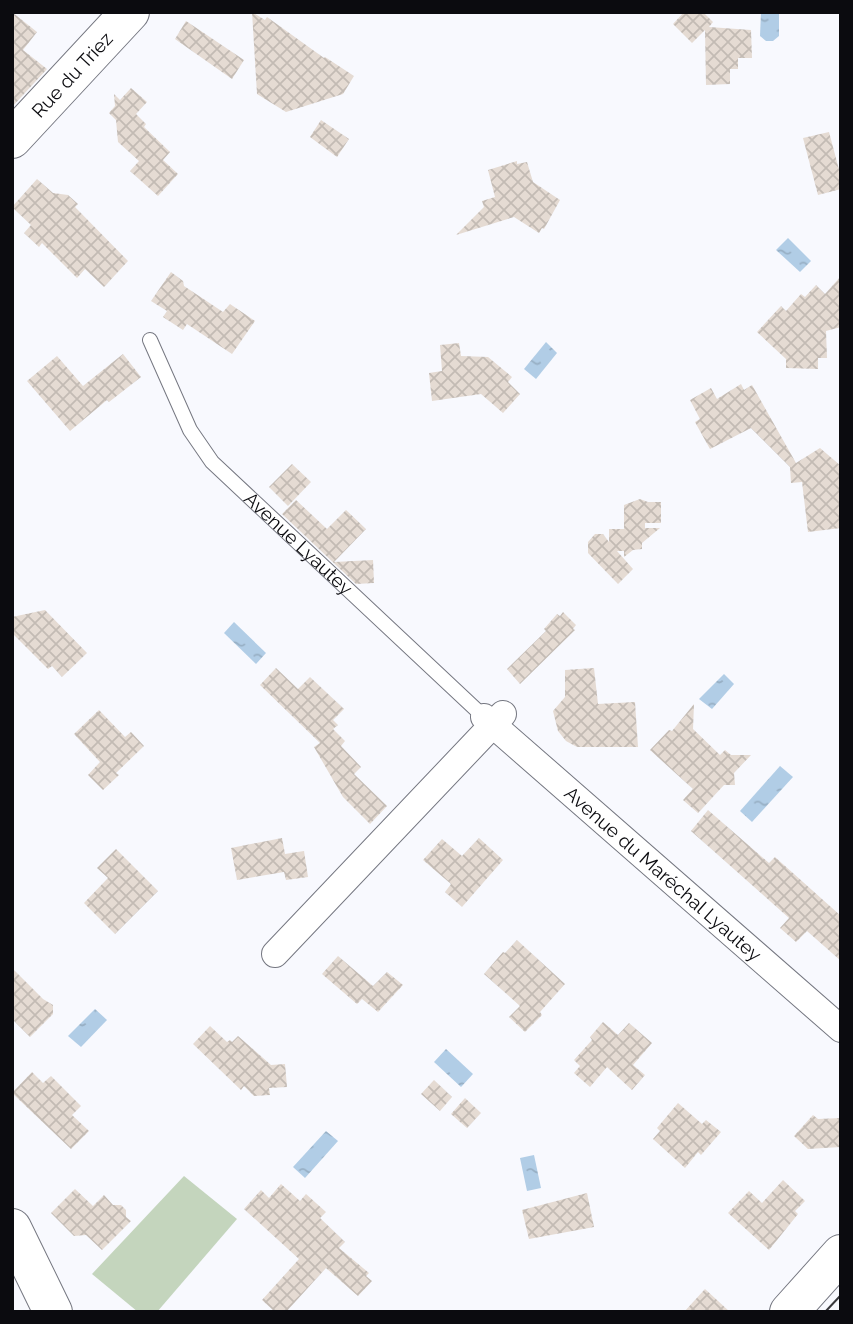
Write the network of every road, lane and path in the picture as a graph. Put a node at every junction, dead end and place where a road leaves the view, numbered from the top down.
1 (130, 12) edge
2 (12, 139) edge
3 (150, 340) dead end
4 (494, 718) junction
5 (275, 954) dead end
6 (841, 1029) edge
7 (12, 1228) edge
8 (841, 1254) edge
9 (53, 1312) edge
10 (789, 1312) edge

1 - 2 street, Rue du Triez
3 - 4 lane, Avenue Lyautey
4 - 5 street
4 - 6 street, Avenue du Maréchal Lyautey
7 - 9 street
8 - 10 street

